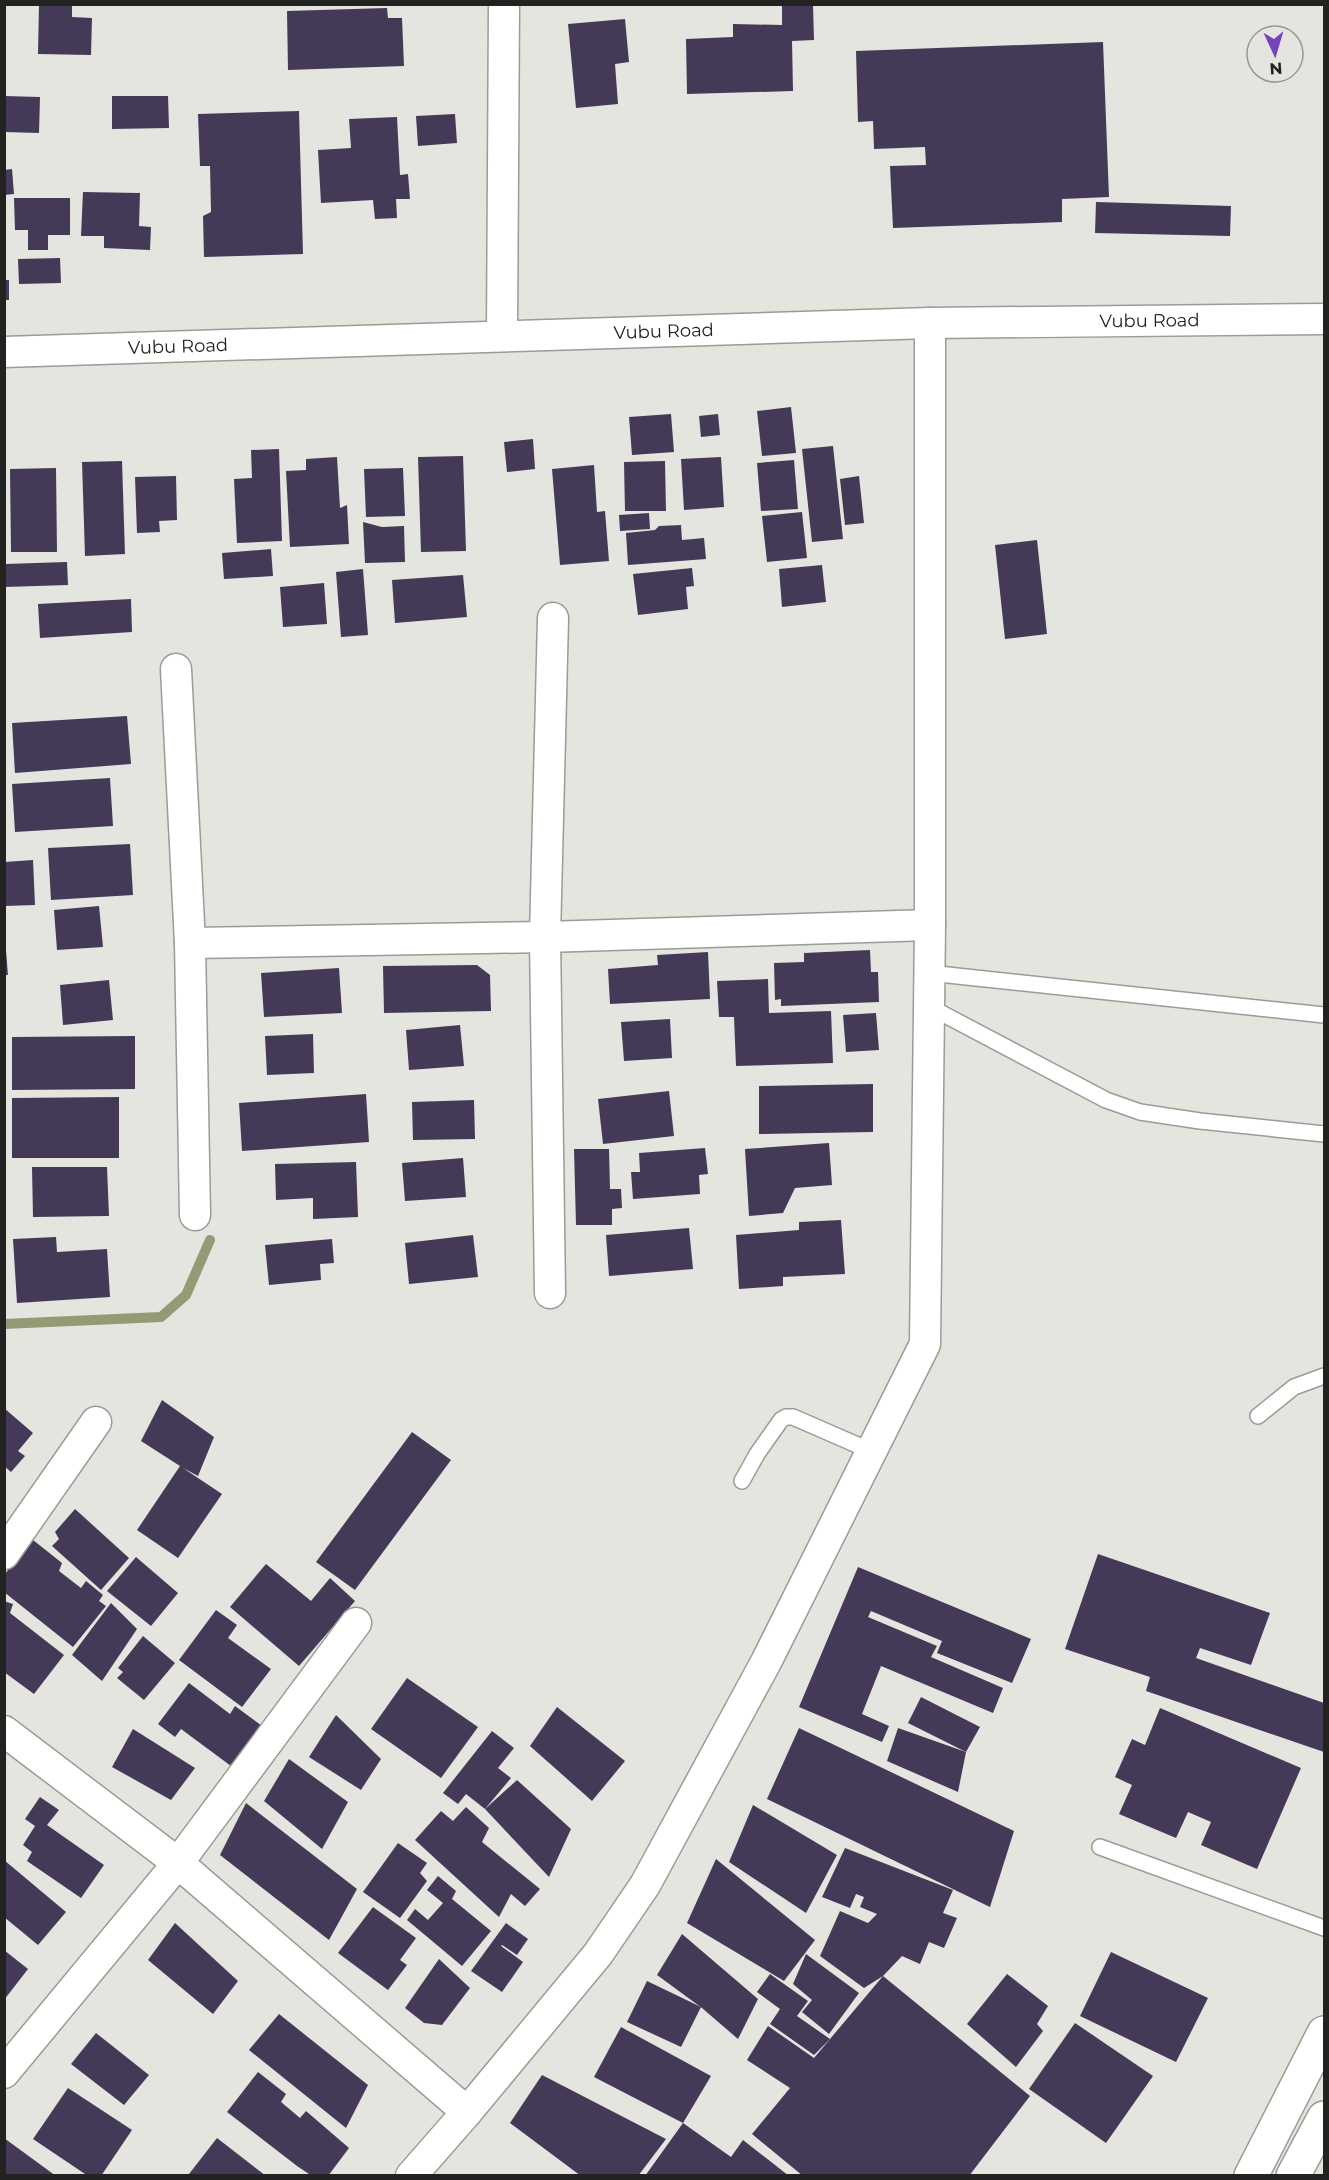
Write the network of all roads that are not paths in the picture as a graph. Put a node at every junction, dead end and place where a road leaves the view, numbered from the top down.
1 (504, 4) edge
2 (1324, 319) edge
3 (930, 323) junction
4 (502, 335) junction
5 (4, 352) edge
6 (553, 618) dead end
7 (176, 669) dead end
8 (930, 925) junction
9 (545, 937) junction
10 (190, 944) junction
11 (929, 973) junction
12 (928, 1006) junction
13 (1324, 1015) edge
14 (1324, 1134) edge
15 (195, 1215) dead end
16 (550, 1293) dead end
17 (1324, 1376) edge
18 (1258, 1416) dead end
19 (96, 1422) dead end
20 (871, 1451) junction
21 (742, 1481) dead end
22 (4, 1554) edge
23 (356, 1623) dead end
24 (4, 1731) edge
25 (1100, 1847) dead end
26 (178, 1863) junction
27 (1324, 1928) edge
28 (1324, 2033) edge
29 (4, 2073) edge
30 (467, 2112) junction
31 (1324, 2118) edge
32 (411, 2175) edge
33 (1251, 2175) edge
34 (1293, 2175) edge

1 - 4 street
2 - 3 street, Vubu Road
3 - 4 street, Vubu Road
3 - 8 street
4 - 5 street, Vubu Road
6 - 9 street
7 - 10 street
8 - 9 street
8 - 11 street
9 - 10 street
9 - 16 street
10 - 15 street
11 - 12 street
11 - 13 lane
12 - 14 lane
12 - 20 street
17 - 18 lane
19 - 22 street
20 - 21 lane
20 - 30 street
23 - 26 street
24 - 26 street
25 - 27 lane
26 - 29 street
26 - 30 street
28 - 33 main road
30 - 32 street
31 - 34 main road

